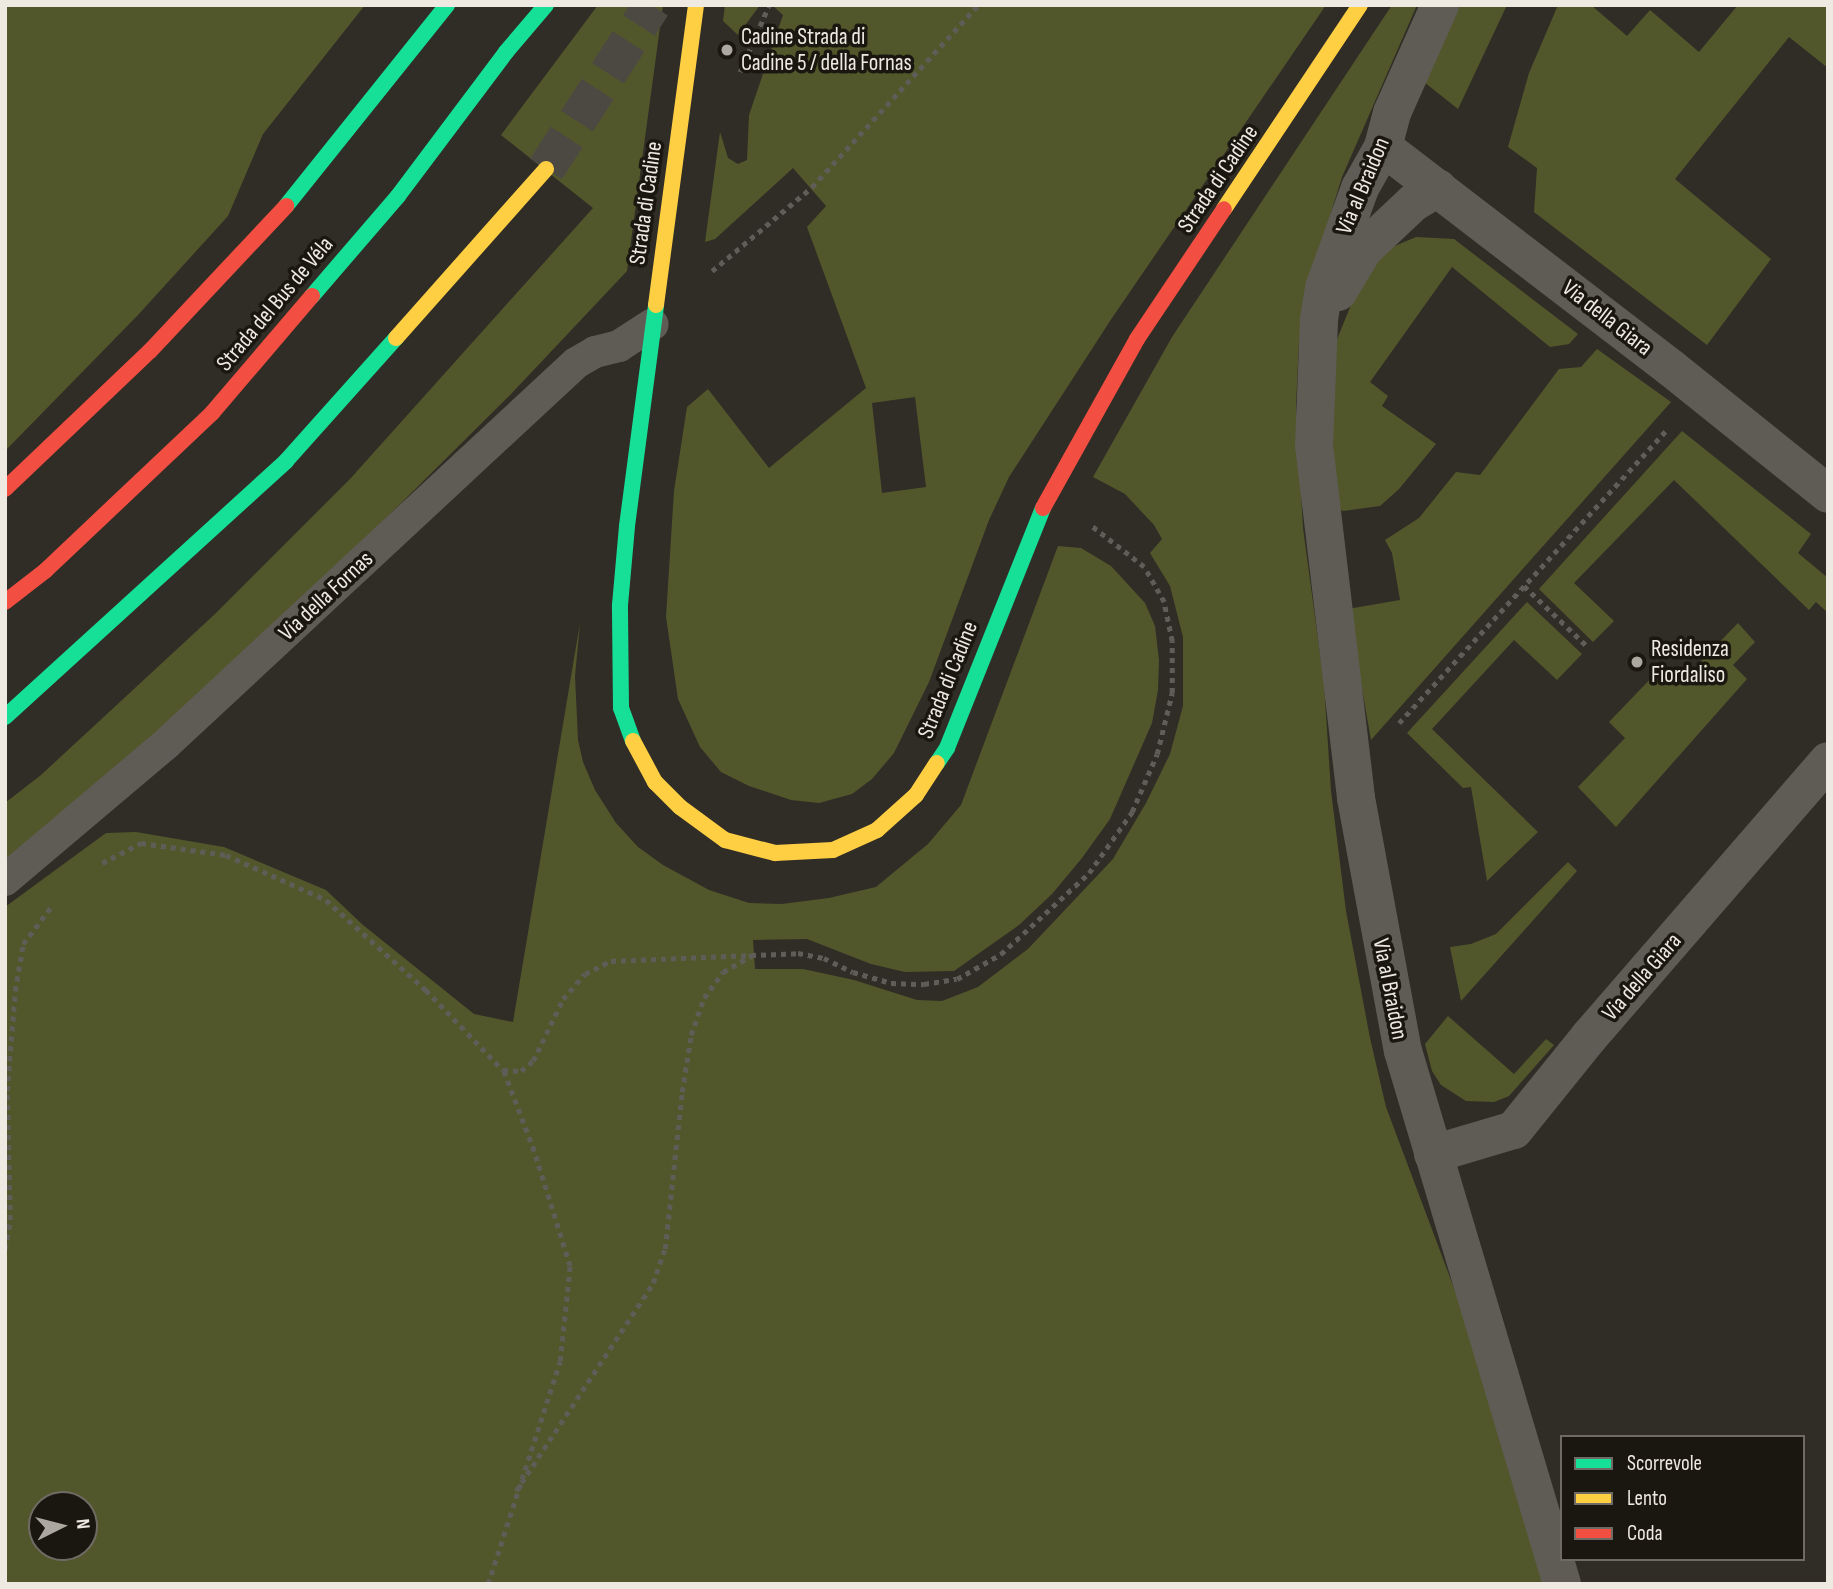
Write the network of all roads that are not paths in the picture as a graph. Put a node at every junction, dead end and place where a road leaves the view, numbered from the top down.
1 (447, 5) edge
2 (546, 5) edge
3 (696, 5) edge
4 (1360, 5) edge
5 (1440, 5) edge
6 (1382, 147) junction
7 (546, 169) tunnel mouth
8 (1438, 188) junction
9 (653, 324) junction
10 (1317, 375) junction
11 (5, 489) edge
12 (1828, 494) edge
13 (5, 603) edge
14 (5, 716) edge
15 (1828, 761) edge
16 (5, 880) edge
17 (1433, 1154) junction
18 (1562, 1584) edge

1 - 11 main road
2 - 13 main road, Strada del Bus de Véla
3 - 9 main road, Strada di Cadine
4 - 9 main road, Strada di Cadine
5 - 6 street, Via al Braidon
6 - 8 street, Via della Giara
6 - 10 street, Via al Braidon
7 - 14 main road
8 - 10 street, Via al Braidon
8 - 12 street, Via della Giara
9 - 16 lane, Via della Fornas
10 - 17 street, Via al Braidon
15 - 17 street, Via della Giara
17 - 18 street, Via al Braidon

